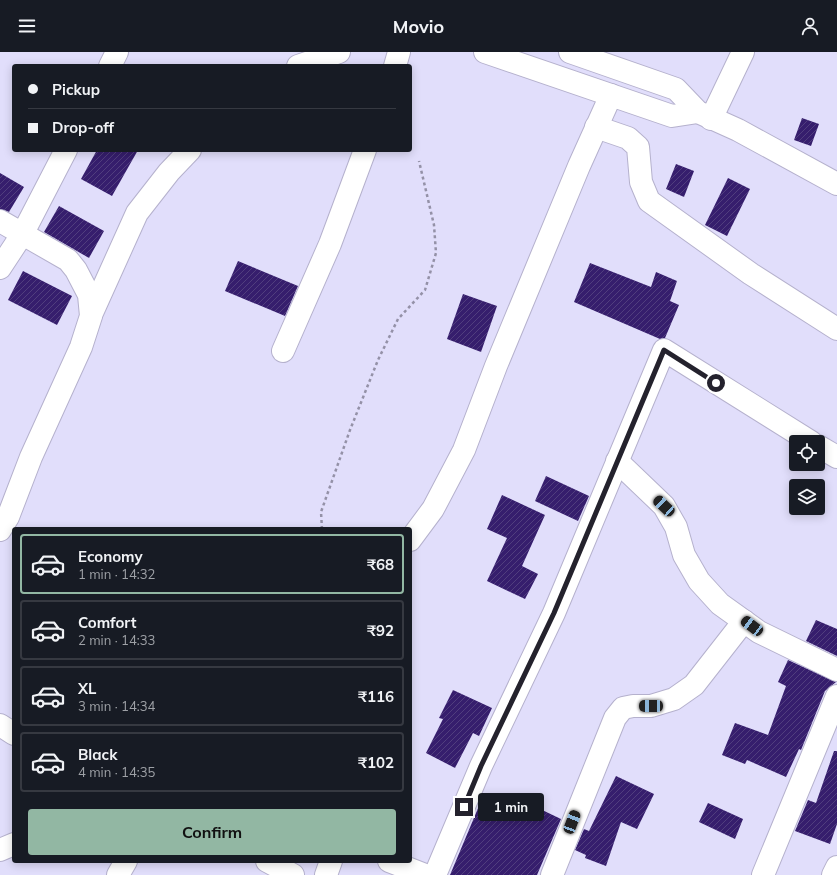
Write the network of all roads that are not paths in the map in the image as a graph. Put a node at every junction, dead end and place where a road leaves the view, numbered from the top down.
1 (117, 52) edge
2 (339, 52) edge
3 (399, 52) edge
4 (485, 52) edge
5 (570, 52) edge
6 (743, 52) edge
7 (111, 64) edge
8 (304, 64) edge
9 (396, 64) edge
10 (611, 95) junction
11 (643, 106) junction
12 (705, 115) junction
13 (596, 127) junction
14 (628, 138) junction
15 (65, 152) edge
16 (188, 152) edge
17 (364, 152) edge
18 (837, 184) edge
19 (0, 221) edge
20 (23, 233) junction
21 (0, 268) edge
22 (90, 316) junction
23 (837, 330) edge
24 (283, 351) dead end
25 (800, 435) edge
26 (825, 450) edge
27 (837, 457) edge
28 (617, 461) junction
29 (0, 530) edge
30 (412, 537) edge
31 (744, 621) junction
32 (837, 670) edge
33 (837, 696) edge
34 (0, 726) edge
35 (12, 733) edge
36 (12, 845) edge
37 (0, 850) edge
38 (125, 863) edge
39 (271, 863) edge
40 (330, 863) edge
41 (394, 863) edge
42 (837, 867) edge
43 (118, 875) edge
44 (293, 875) edge
45 (326, 875) edge
46 (425, 875) edge
47 (435, 875) edge
48 (552, 875) edge
49 (763, 875) edge
50 (833, 875) edge

1 - 7 street
2 - 8 street
3 - 9 street
4 - 10 street
5 - 12 street
6 - 12 street
10 - 11 street
10 - 13 street
11 - 12 street
11 - 14 street
12 - 18 street
13 - 14 street
13 - 30 street
14 - 23 street
15 - 20 street
16 - 22 street
17 - 24 street
19 - 20 street
20 - 21 street
20 - 22 street
22 - 29 street
25 - 28 street
26 - 27 street
28 - 31 street
28 - 47 street
31 - 32 street
31 - 48 street
33 - 49 street
34 - 35 street
36 - 37 street
38 - 43 street
39 - 44 street
40 - 45 street
41 - 46 street
42 - 50 street

